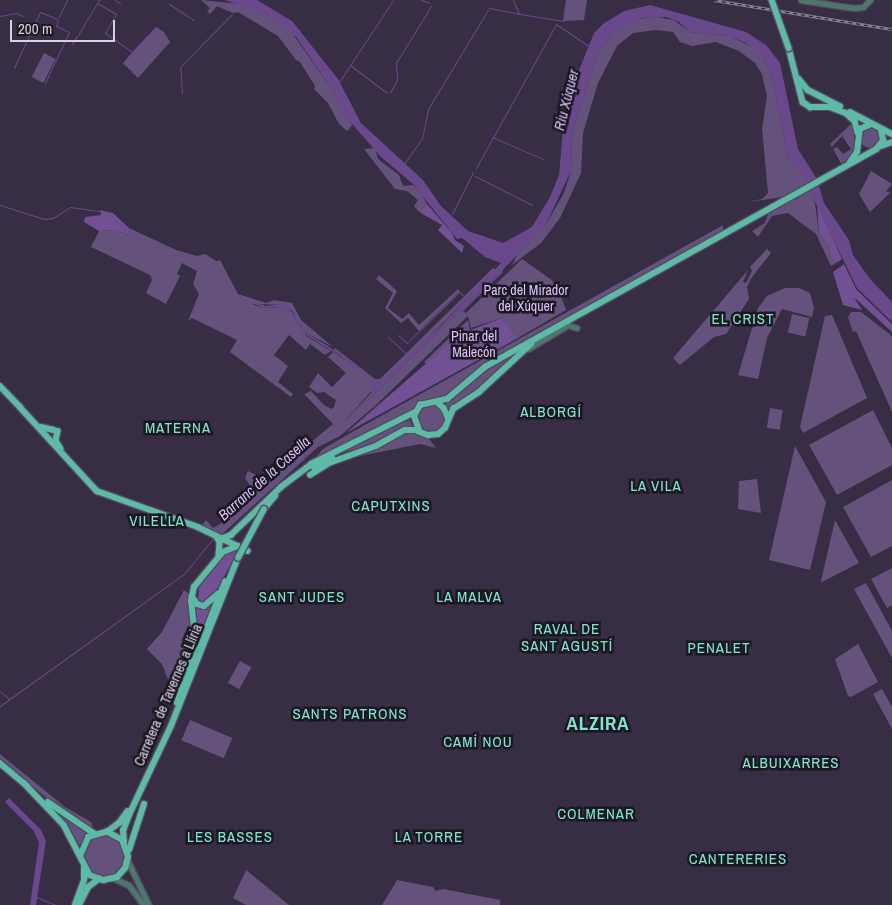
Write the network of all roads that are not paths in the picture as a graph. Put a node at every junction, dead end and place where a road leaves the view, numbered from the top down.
1 (772, 0) edge
2 (801, 0) edge
3 (870, 0) edge
4 (797, 74) junction
5 (808, 90) junction
6 (802, 97) junction
7 (822, 98) junction
8 (820, 106) junction
9 (871, 124) junction
10 (881, 130) junction
11 (858, 133) junction
12 (892, 134) edge
13 (858, 142) junction
14 (892, 142) edge
15 (876, 148) junction
16 (846, 166) junction
17 (577, 328) dead end
18 (545, 334) junction
19 (0, 386) edge
20 (478, 392) junction
21 (436, 402) junction
22 (415, 412) junction
23 (448, 418) junction
24 (38, 426) junction
25 (418, 430) junction
26 (56, 431) junction
27 (50, 438) junction
28 (61, 448) junction
29 (362, 451) junction
30 (70, 464) junction
31 (310, 475) dead end
32 (292, 478) junction
33 (84, 479) junction
34 (285, 486) junction
35 (219, 538) junction
36 (232, 542) junction
37 (239, 546) junction
38 (238, 558) junction
39 (215, 560) junction
40 (226, 581) junction
41 (192, 593) junction
42 (177, 703) junction
43 (0, 763) edge
44 (24, 783) junction
45 (144, 804) dead end
46 (107, 832) junction
47 (95, 834) junction
48 (124, 842) junction
49 (128, 852) junction
50 (81, 855) junction
51 (128, 861) junction
52 (84, 868) junction
53 (113, 878) junction
54 (99, 879) junction
55 (77, 905) edge
56 (144, 905) edge
57 (149, 905) edge

1 - 4 main road, bridge
2 - 3 street
4 - 5 main road
4 - 6 main road
5 - 6 main road
5 - 7 main road
6 - 8 main road
7 - 8 main road
7 - 9 main road
8 - 11 main road
9 - 10 main road
9 - 11 main road
10 - 12 main road
10 - 15 main road
11 - 13 main road
13 - 15 main road
13 - 16 main road
14 - 15 main road
15 - 16 main road
16 - 18 main road
17 - 20 street
18 - 20 main road
18 - 21 main road
19 - 24 main road
20 - 23 main road
21 - 22 main road
21 - 23 main road
22 - 25 main road
22 - 32 main road
23 - 25 main road
24 - 26 main road
24 - 27 main road
24 - 30 main road
25 - 29 main road
26 - 27 main road
26 - 28 main road
27 - 28 main road
27 - 30 main road
28 - 33 main road
29 - 31 main road
29 - 34 main road
30 - 33 main road
32 - 34 main road
32 - 35 main road
33 - 35 main road
34 - 38 main road, Carretera de Tavernes a Llíria, bridge
35 - 36 main road
35 - 39 main road
36 - 37 main road
36 - 37 main road
37 - 39 main road
38 - 40 main road, Carretera de Tavernes a Llíria
38 - 48 main road, Carretera de Tavernes a Llíria
39 - 41 main road
40 - 41 main road
40 - 42 main road, Carretera de Tavernes a Llíria
41 - 42 main road
42 - 46 main road, Carretera de Tavernes a Llíria
43 - 44 main road
44 - 47 main road
44 - 50 main road
45 - 49 main road
46 - 47 main road
46 - 48 main road
47 - 50 main road
48 - 49 main road
49 - 51 main road
50 - 52 main road
51 - 53 main road
51 - 57 street
52 - 54 main road
52 - 55 main road
53 - 54 main road
53 - 56 street
54 - 55 main road

